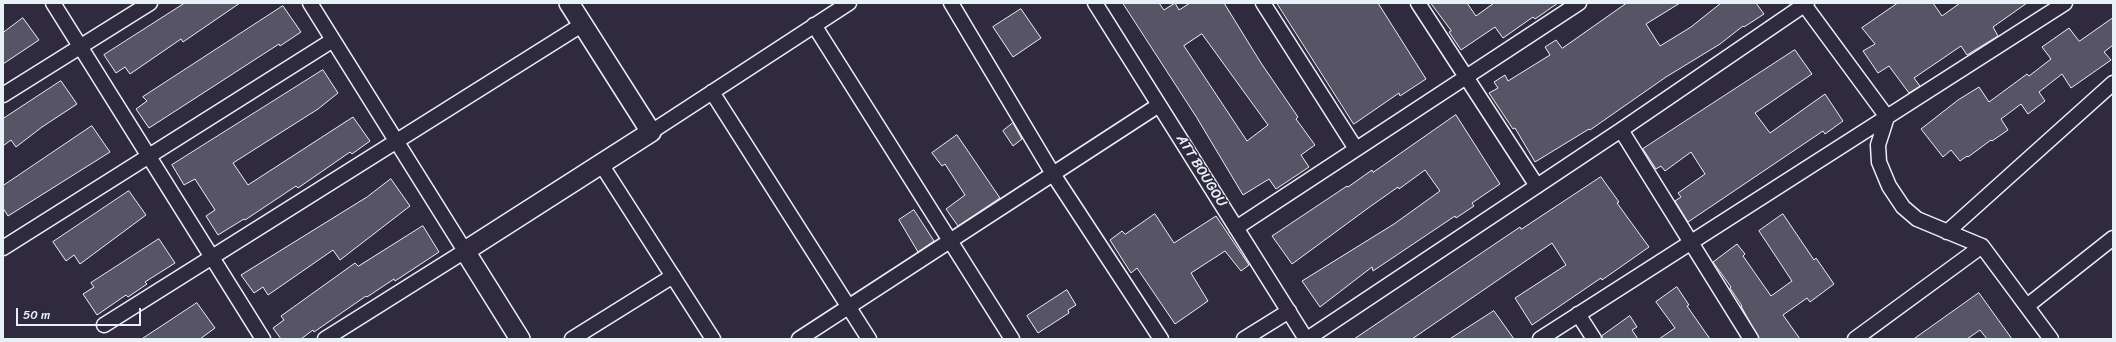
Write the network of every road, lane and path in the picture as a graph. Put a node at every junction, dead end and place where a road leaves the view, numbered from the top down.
1 (54, 3) edge
2 (150, 3) edge
3 (310, 3) edge
4 (569, 3) edge
5 (849, 3) edge
6 (951, 3) edge
7 (1095, 3) edge
8 (1263, 3) edge
9 (1418, 3) edge
10 (2065, 3) edge
11 (1576, 4) edge
12 (1804, 4) edge
13 (583, 24) junction
14 (814, 26) junction
15 (334, 40) junction
16 (80, 46) junction
17 (1466, 77) junction
18 (2113, 83) edge
19 (712, 92) junction
20 (3, 95) edge
21 (1159, 105) junction
22 (1887, 117) junction
23 (1621, 130) junction
24 (651, 132) junction
25 (397, 142) junction
26 (1356, 150) junction
27 (149, 156) junction
28 (601, 164) junction
29 (1053, 174) junction
30 (1537, 186) junction
31 (1236, 228) junction
32 (1947, 232) junction
33 (2113, 238) edge
34 (951, 240) junction
35 (1691, 242) junction
36 (1982, 246) junction
37 (3, 248) edge
38 (465, 251) junction
39 (213, 258) junction
40 (673, 276) junction
41 (2027, 306) junction
42 (848, 307) junction
43 (1289, 311) junction
44 (1578, 314) junction
45 (104, 325) dead end
46 (263, 339) edge
47 (325, 339) edge
48 (520, 339) edge
49 (572, 339) edge
50 (713, 339) edge
51 (798, 339) edge
52 (869, 339) edge
53 (1012, 339) edge
54 (1161, 339) edge
55 (1244, 339) edge
56 (1306, 339) edge
57 (1540, 339) edge
58 (1594, 339) edge
59 (1752, 339) edge
60 (1855, 339) edge
61 (2051, 339) edge

1 - 16 street
2 - 16 street
3 - 15 street
4 - 13 street
5 - 14 street
6 - 29 street
7 - 21 street, ATT BOUGOU
8 - 26 street
9 - 17 street
10 - 22 street
11 - 17 street
12 - 22 street
12 - 23 street
13 - 24 street
13 - 25 street
14 - 19 street
14 - 34 street
15 - 25 street
15 - 27 street
16 - 20 street
16 - 27 street
17 - 26 street
17 - 30 street
18 - 32 street
19 - 24 street
19 - 42 street
21 - 29 street
21 - 31 street, ATT BOUGOU
22 - 32 street
22 - 35 street
23 - 30 street
23 - 35 street
24 - 28 street
25 - 38 street
25 - 39 street
26 - 31 street
27 - 37 street
27 - 39 street
28 - 38 street
28 - 40 street
29 - 34 street
29 - 54 street
30 - 56 street
31 - 43 street, ATT BOUGOU
32 - 36 street
33 - 41 street
34 - 42 street
34 - 53 street
35 - 44 street
35 - 59 street
36 - 41 street
36 - 60 street
38 - 47 street
38 - 48 street
39 - 45 street
39 - 46 street
40 - 49 street
40 - 50 street
41 - 61 street
42 - 51 street
42 - 52 street
43 - 55 street
43 - 56 street, ATT BOUGOU
44 - 57 street
44 - 58 street

